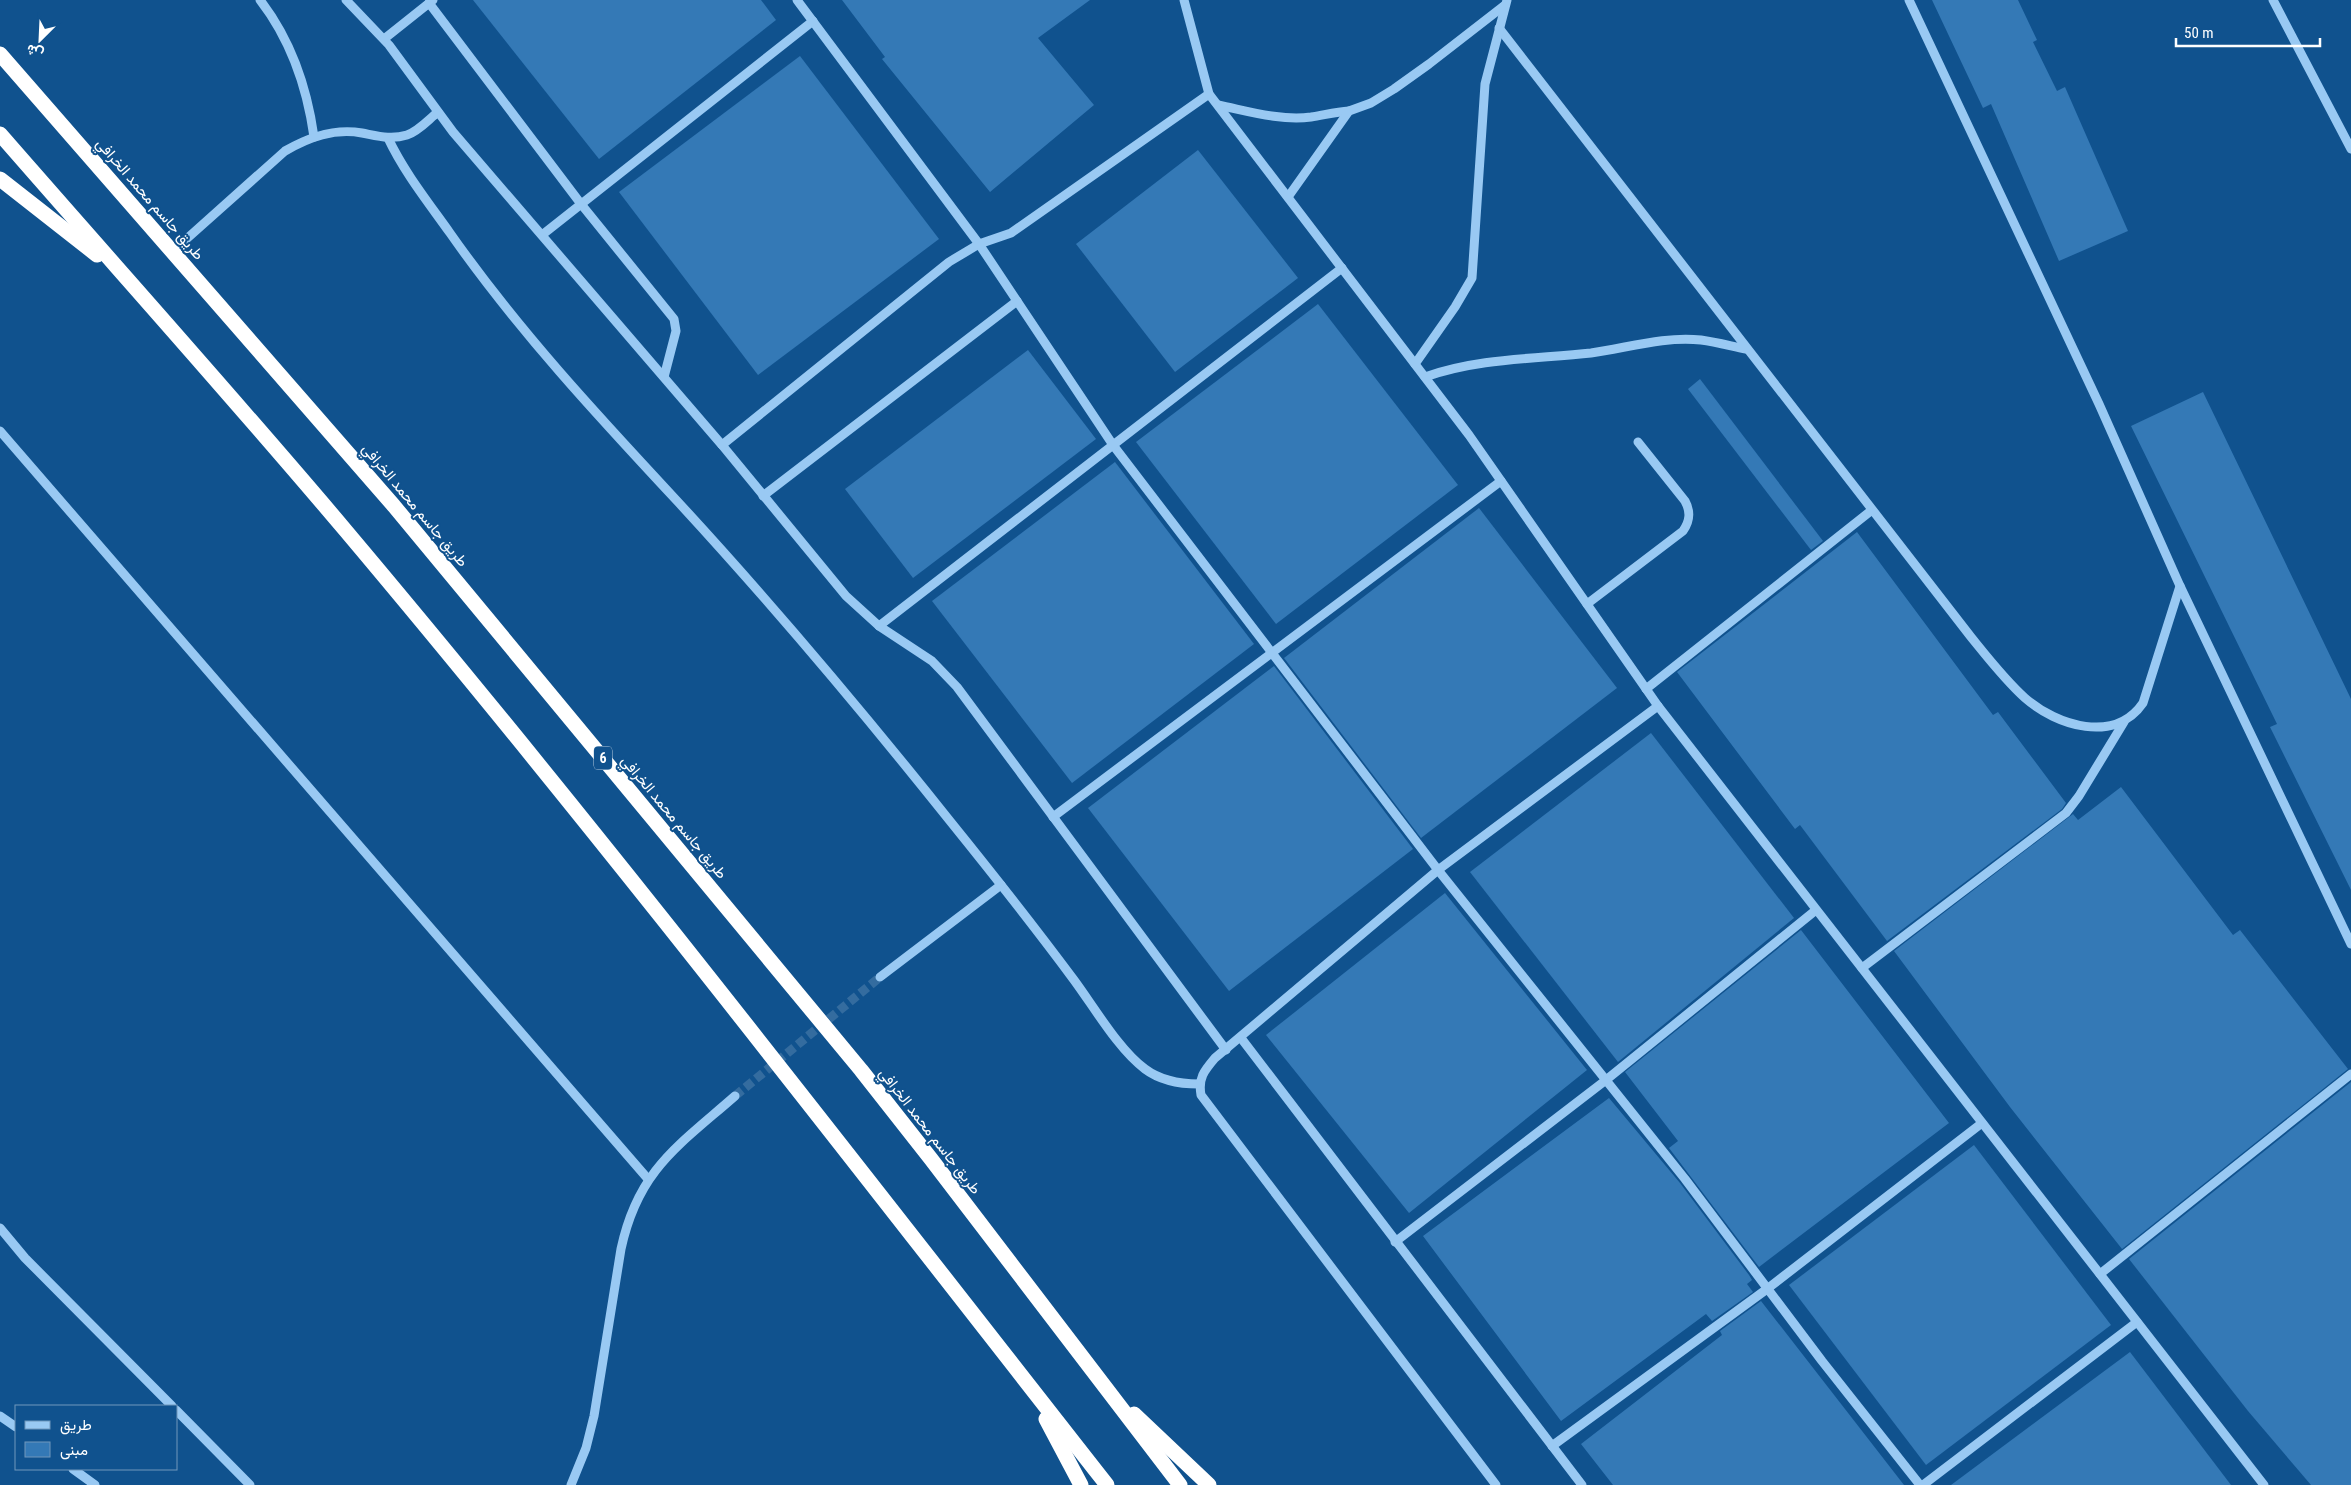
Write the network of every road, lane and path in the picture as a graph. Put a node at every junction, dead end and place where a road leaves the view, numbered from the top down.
1 (260, 0) edge
2 (346, 0) edge
3 (797, 0) edge
4 (1184, 0) edge
5 (1909, 0) edge
6 (2273, 0) edge
7 (431, 2) edge
8 (1508, 2) edge
9 (813, 21) junction
10 (1499, 28) junction
11 (384, 39) junction
12 (0, 54) edge
13 (1210, 94) junction
14 (1218, 106) junction
15 (1349, 111) junction
16 (438, 112) junction
17 (0, 134) edge
18 (314, 137) junction
19 (388, 138) junction
20 (2351, 149) edge
21 (0, 179) edge
22 (1288, 197) junction
23 (581, 204) junction
24 (542, 235) junction
25 (979, 244) junction
26 (173, 251) junction
27 (1342, 268) junction
28 (125, 277) junction
29 (1017, 301) junction
30 (1746, 349) junction
31 (1415, 364) junction
32 (664, 377) junction
33 (1425, 377) junction
34 (0, 431) edge
35 (1638, 442) dead end
36 (722, 445) junction
37 (1112, 446) junction
38 (1501, 481) junction
39 (763, 496) junction
40 (1872, 510) junction
41 (2180, 586) junction
42 (1587, 604) junction
43 (879, 626) junction
44 (1273, 654) junction
45 (1646, 689) junction
46 (1658, 706) junction
47 (2124, 722) junction
48 (1053, 817) junction
49 (1438, 870) junction
50 (1001, 885) junction
51 (1816, 910) junction
52 (2351, 944) edge
53 (1862, 968) junction
54 (880, 977) tunnel mouth
55 (1241, 1038) junction
56 (1226, 1050) junction
57 (2351, 1074) edge
58 (1606, 1080) junction
59 (1199, 1084) junction
60 (735, 1096) tunnel mouth
61 (1982, 1123) junction
62 (648, 1179) junction
63 (0, 1228) edge
64 (1395, 1242) junction
65 (2100, 1274) junction
66 (1767, 1289) junction
67 (2137, 1322) junction
68 (1025, 1381) junction
69 (1107, 1389) junction
70 (171, 1405) edge
71 (178, 1412) edge
72 (0, 1416) edge
73 (15, 1426) edge
74 (1552, 1446) junction
75 (74, 1470) edge
76 (95, 1485) edge
77 (250, 1485) edge
78 (571, 1485) edge
79 (1081, 1485) edge
80 (1107, 1485) edge
81 (1180, 1485) edge
82 (1209, 1485) edge
83 (1496, 1485) edge
84 (1582, 1485) edge
85 (1922, 1485) edge
86 (2264, 1485) edge

1 - 18 street
2 - 11 street
3 - 9 street
4 - 13 street
5 - 41 street
6 - 20 street
7 - 11 street
7 - 23 street
8 - 10 street
8 - 15 street
9 - 23 street
9 - 25 street
10 - 30 street
10 - 31 street
11 - 16 street
12 - 26 highway, طريق جاسم محمد الخرافي / 6
13 - 14 street
13 - 25 street
14 - 15 street
14 - 22 street
15 - 22 street
16 - 19 street
16 - 24 street
17 - 28 highway
18 - 19 street
18 - 26 street
19 - 50 street
21 - 28 highway
22 - 27 street
23 - 24 street
23 - 32 street
24 - 32 street
25 - 29 street
25 - 36 street
26 - 69 highway, طريق جاسم محمد الخرافي / 6
27 - 31 street
27 - 37 street
28 - 68 highway
29 - 37 street
29 - 39 street
30 - 33 street
30 - 40 street
31 - 33 street
32 - 36 street
33 - 38 street
34 - 62 street
35 - 42 street
36 - 39 street
37 - 43 street
37 - 44 street
38 - 42 street
38 - 44 street
39 - 43 street
40 - 45 street
40 - 47 street
41 - 47 street
41 - 52 street
42 - 45 street
43 - 48 street
44 - 48 street
44 - 49 street
45 - 46 street
46 - 49 street
46 - 51 street
47 - 53 street
48 - 56 street
49 - 55 street
49 - 58 street
50 - 54 street
50 - 59 street
51 - 53 street
51 - 58 street
53 - 61 street
55 - 56 street
55 - 64 street
56 - 59 street
57 - 65 street
58 - 64 street
58 - 66 street
59 - 83 street
60 - 62 street
61 - 65 street
61 - 66 street
62 - 78 street
63 - 70 street
64 - 74 street
65 - 67 street
66 - 74 street
66 - 85 street
67 - 85 street
67 - 86 street
68 - 79 highway
68 - 80 highway
69 - 81 highway, طريق جاسم محمد الخرافي / 6
69 - 82 highway
71 - 77 street
72 - 73 street
74 - 84 street
75 - 76 street

